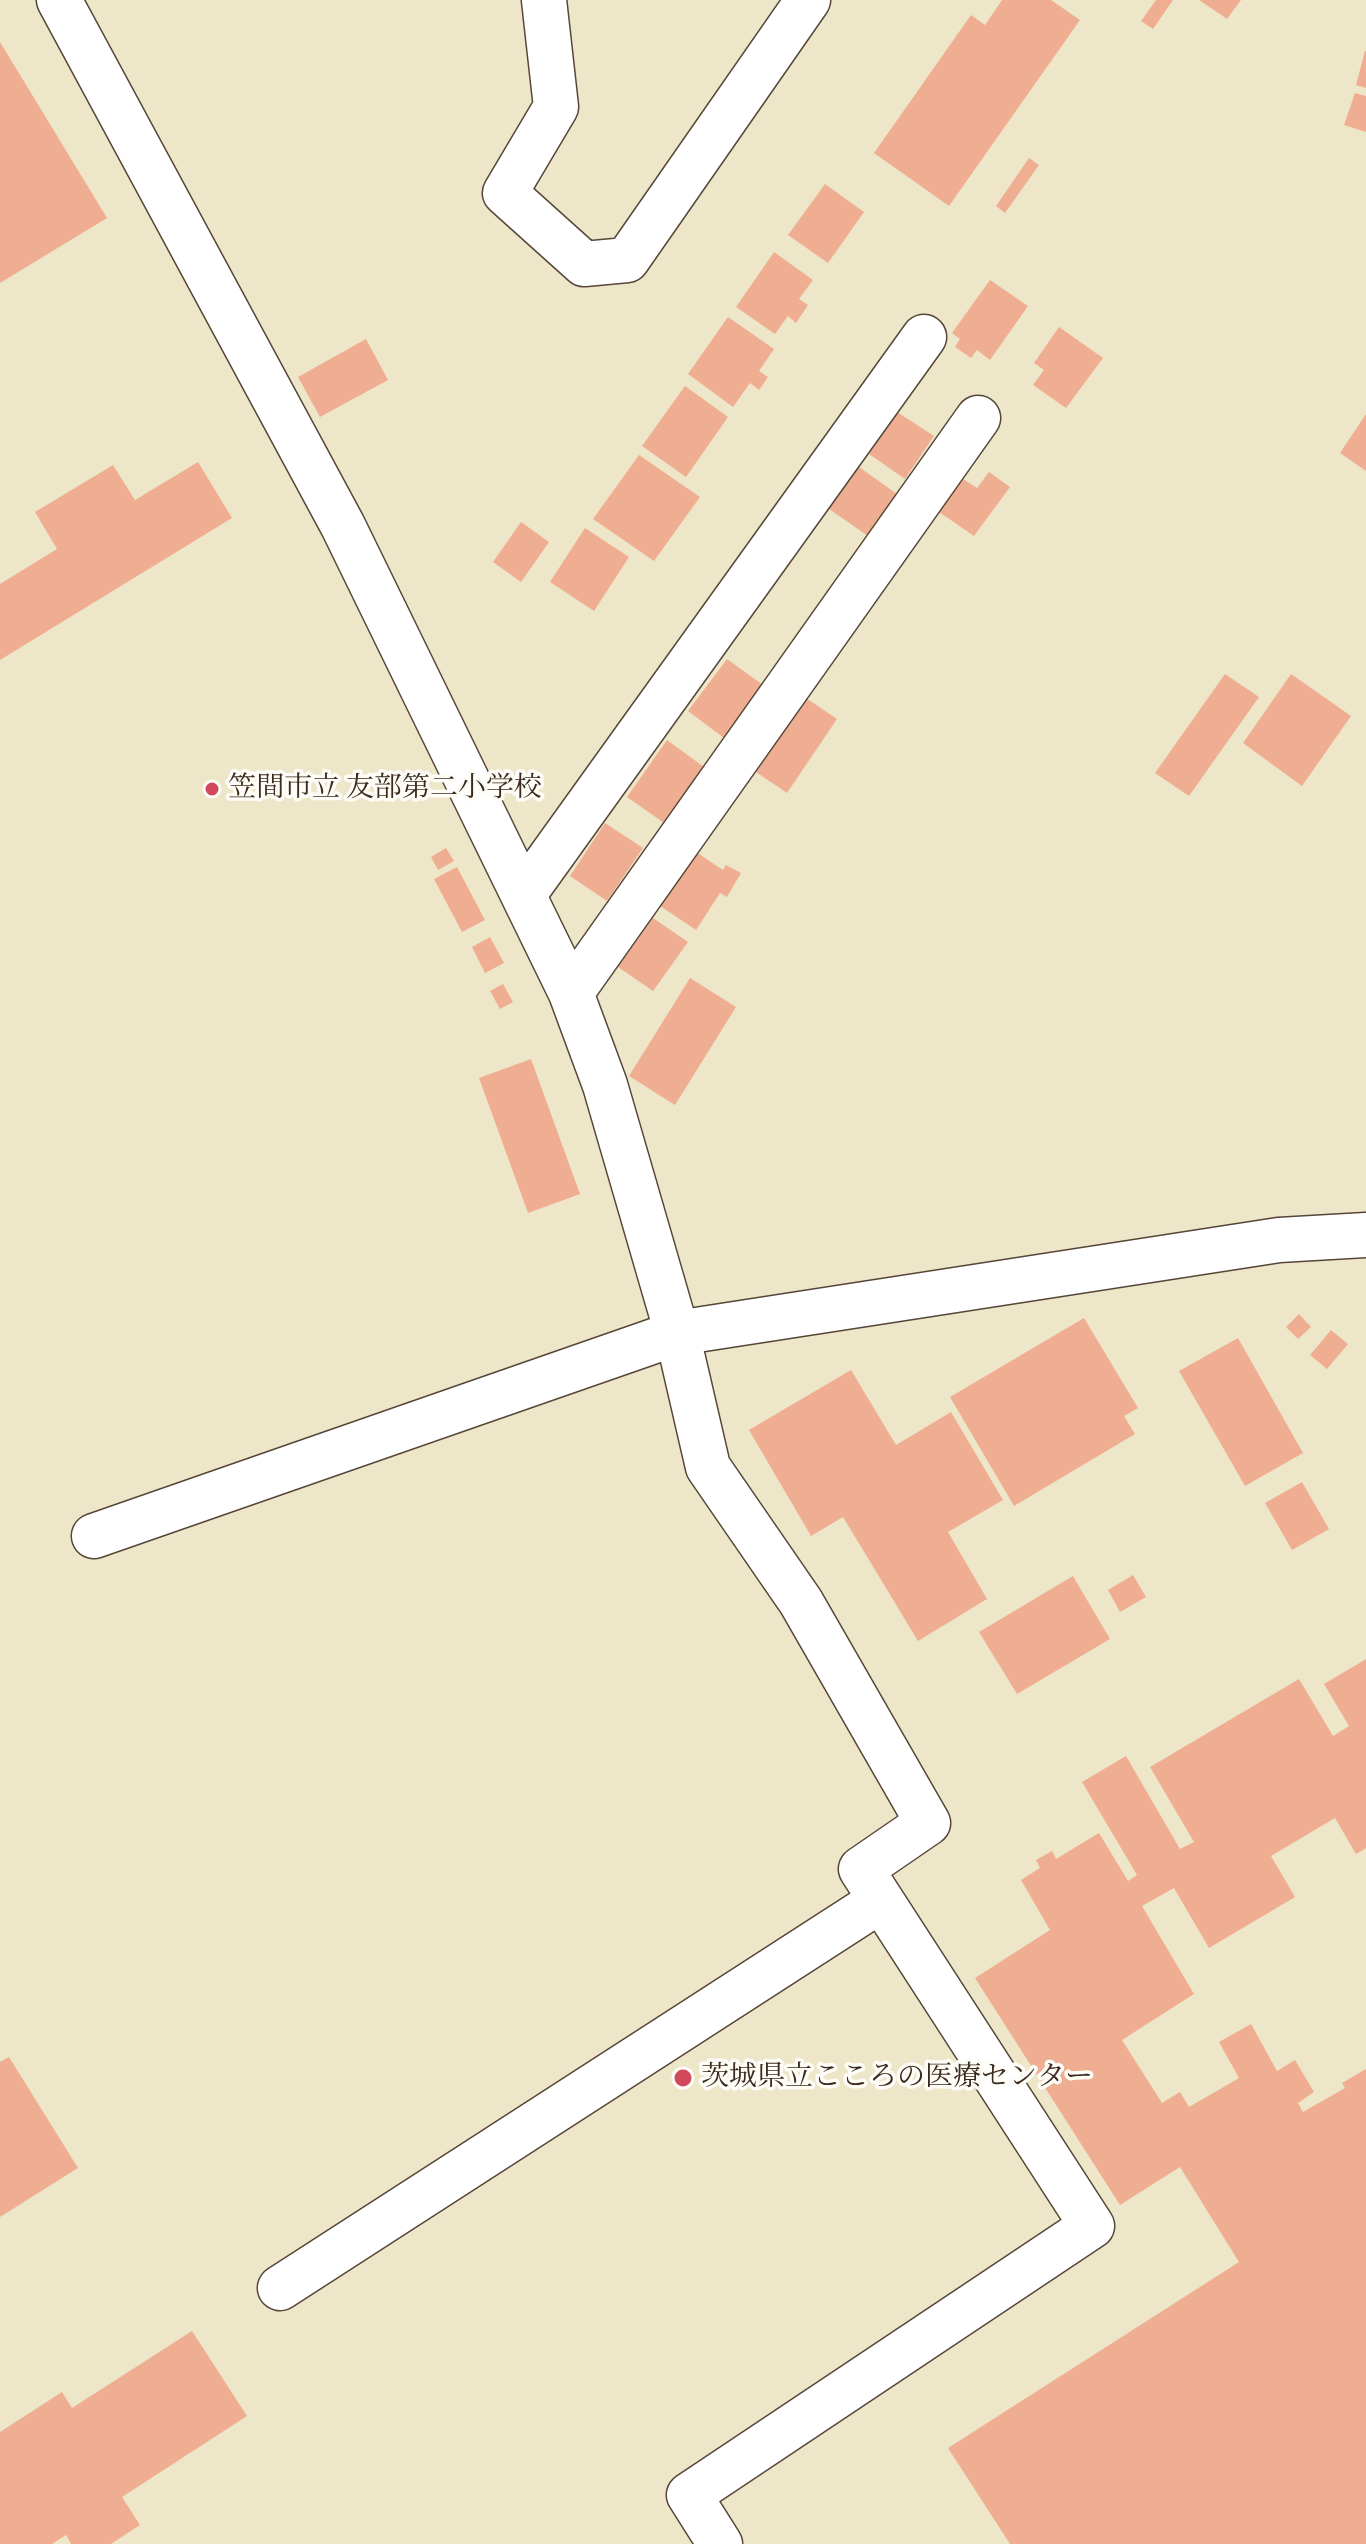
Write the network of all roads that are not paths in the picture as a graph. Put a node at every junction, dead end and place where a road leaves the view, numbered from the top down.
1 (59, 0) edge
2 (544, 0) edge
3 (808, 0) edge
4 (924, 337) dead end
5 (978, 418) dead end
6 (524, 894) junction
7 (571, 993) junction
8 (1366, 1235) edge
9 (677, 1333) junction
10 (94, 1536) dead end
11 (881, 1900) junction
12 (280, 2288) dead end
13 (720, 2544) edge

1 - 6 street
2 - 3 street
4 - 6 street
5 - 7 street
6 - 7 street
7 - 9 street
8 - 9 street
9 - 10 street
9 - 11 street
11 - 12 street
11 - 13 street

